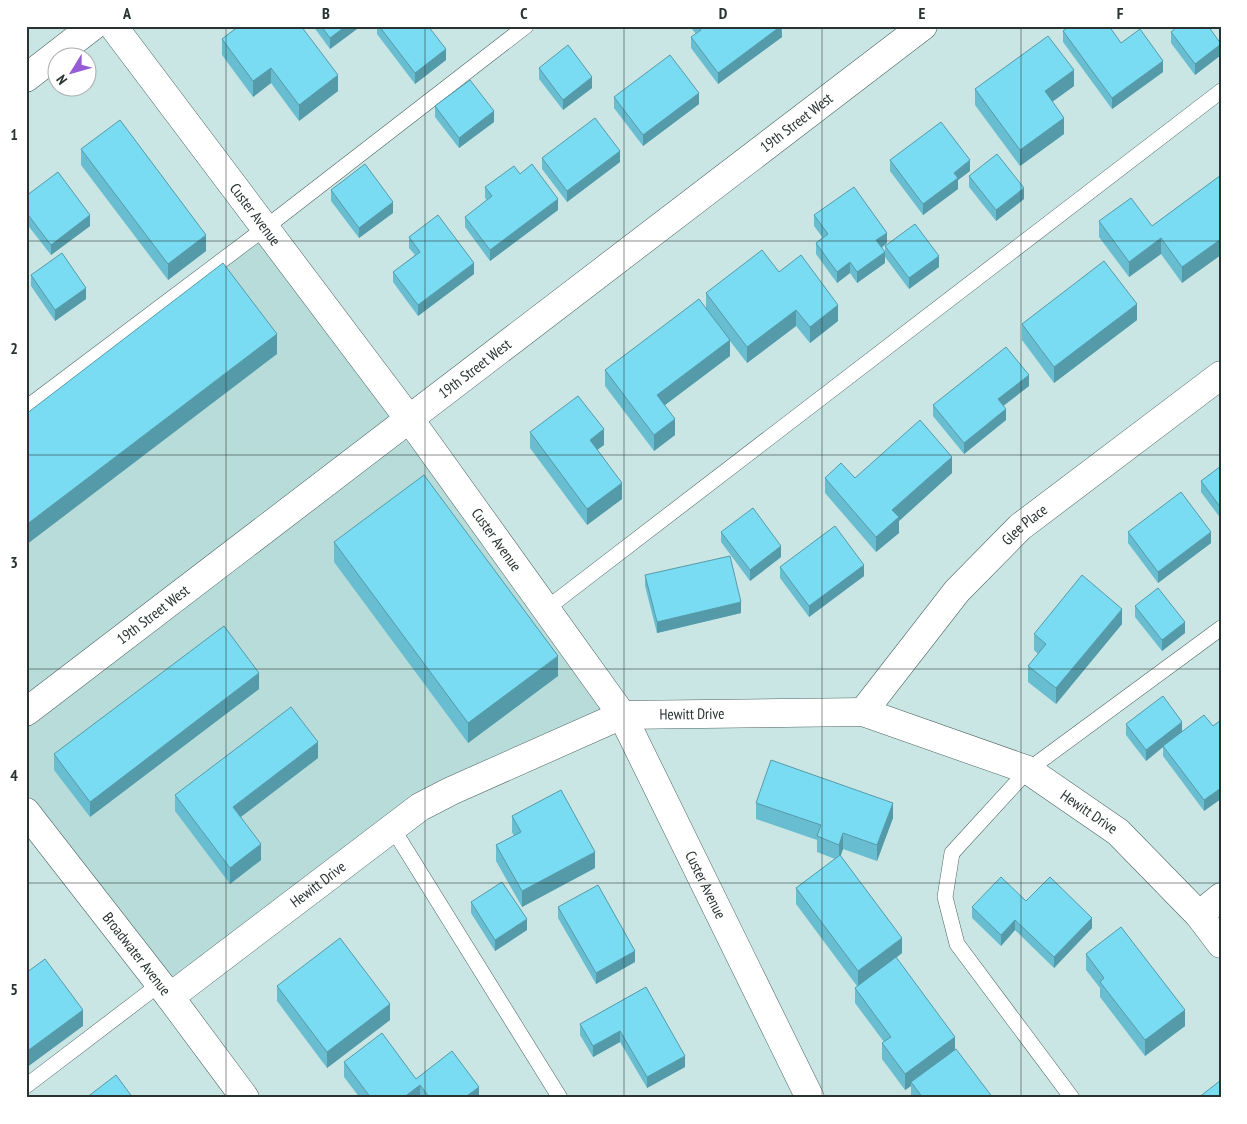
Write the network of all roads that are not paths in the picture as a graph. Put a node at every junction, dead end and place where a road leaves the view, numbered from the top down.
1 (93, 26) edge
2 (113, 26) edge
3 (526, 26) edge
4 (922, 26) edge
5 (26, 78) edge
6 (1221, 91) edge
7 (265, 228) junction
8 (1221, 375) edge
9 (26, 408) edge
10 (409, 419) junction
11 (546, 609) junction
12 (1221, 628) edge
13 (26, 712) edge
14 (864, 712) junction
15 (622, 715) junction
16 (1028, 770) junction
17 (26, 812) edge
18 (392, 829) junction
19 (1221, 897) edge
20 (1199, 915) junction
21 (1221, 944) edge
22 (165, 991) junction
23 (26, 1086) edge
24 (245, 1098) edge
25 (560, 1098) edge
26 (810, 1098) edge
27 (1072, 1098) edge

1 - 5 street
2 - 7 street, Custer Avenue
3 - 7 lane
4 - 10 street, 19th Street West
6 - 11 lane
7 - 9 lane
7 - 10 street, Custer Avenue
8 - 14 street, Glee Place
10 - 11 street, Custer Avenue
10 - 13 street, 19th Street West
11 - 15 street, Custer Avenue
12 - 16 lane
14 - 15 street, Hewitt Drive
14 - 16 street, Hewitt Drive
15 - 18 street, Hewitt Drive
15 - 26 street, Custer Avenue
16 - 20 street, Hewitt Drive
16 - 27 lane
17 - 22 street, Broadwater Avenue
18 - 22 street, Hewitt Drive
18 - 25 lane
19 - 20 street
20 - 21 street, Hewitt Drive
22 - 23 lane
22 - 24 street, Broadwater Avenue

